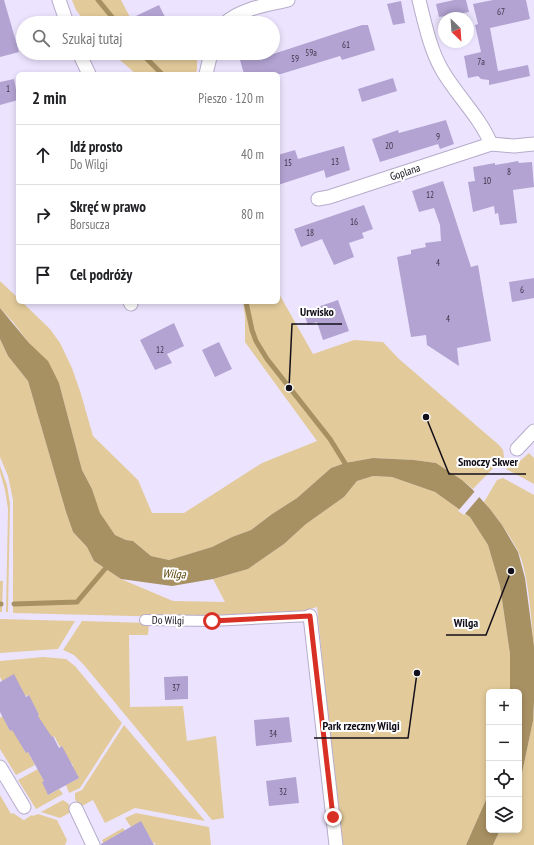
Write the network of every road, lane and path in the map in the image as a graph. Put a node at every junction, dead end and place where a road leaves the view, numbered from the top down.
1 (59, 0) edge
2 (288, 0) edge
3 (419, 0) edge
4 (65, 16) edge
5 (236, 16) edge
6 (82, 60) edge
7 (209, 60) edge
8 (88, 72) edge
9 (206, 72) edge
10 (492, 144) junction
11 (534, 144) edge
12 (318, 199) dead end
13 (534, 431) edge
14 (517, 449) dead end
15 (310, 616) joint
16 (145, 620) dead end
17 (0, 767) edge
18 (24, 807) dead end
19 (76, 810) dead end
20 (93, 845) edge
21 (336, 845) edge

1 - 4 street
2 - 5 street
3 - 10 street
6 - 8 street
7 - 9 street
10 - 11 street, Goplana
10 - 12 street, Goplana
13 - 14 street
15 - 16 street, Do Wilgi
15 - 21 street
17 - 18 street
19 - 20 street

